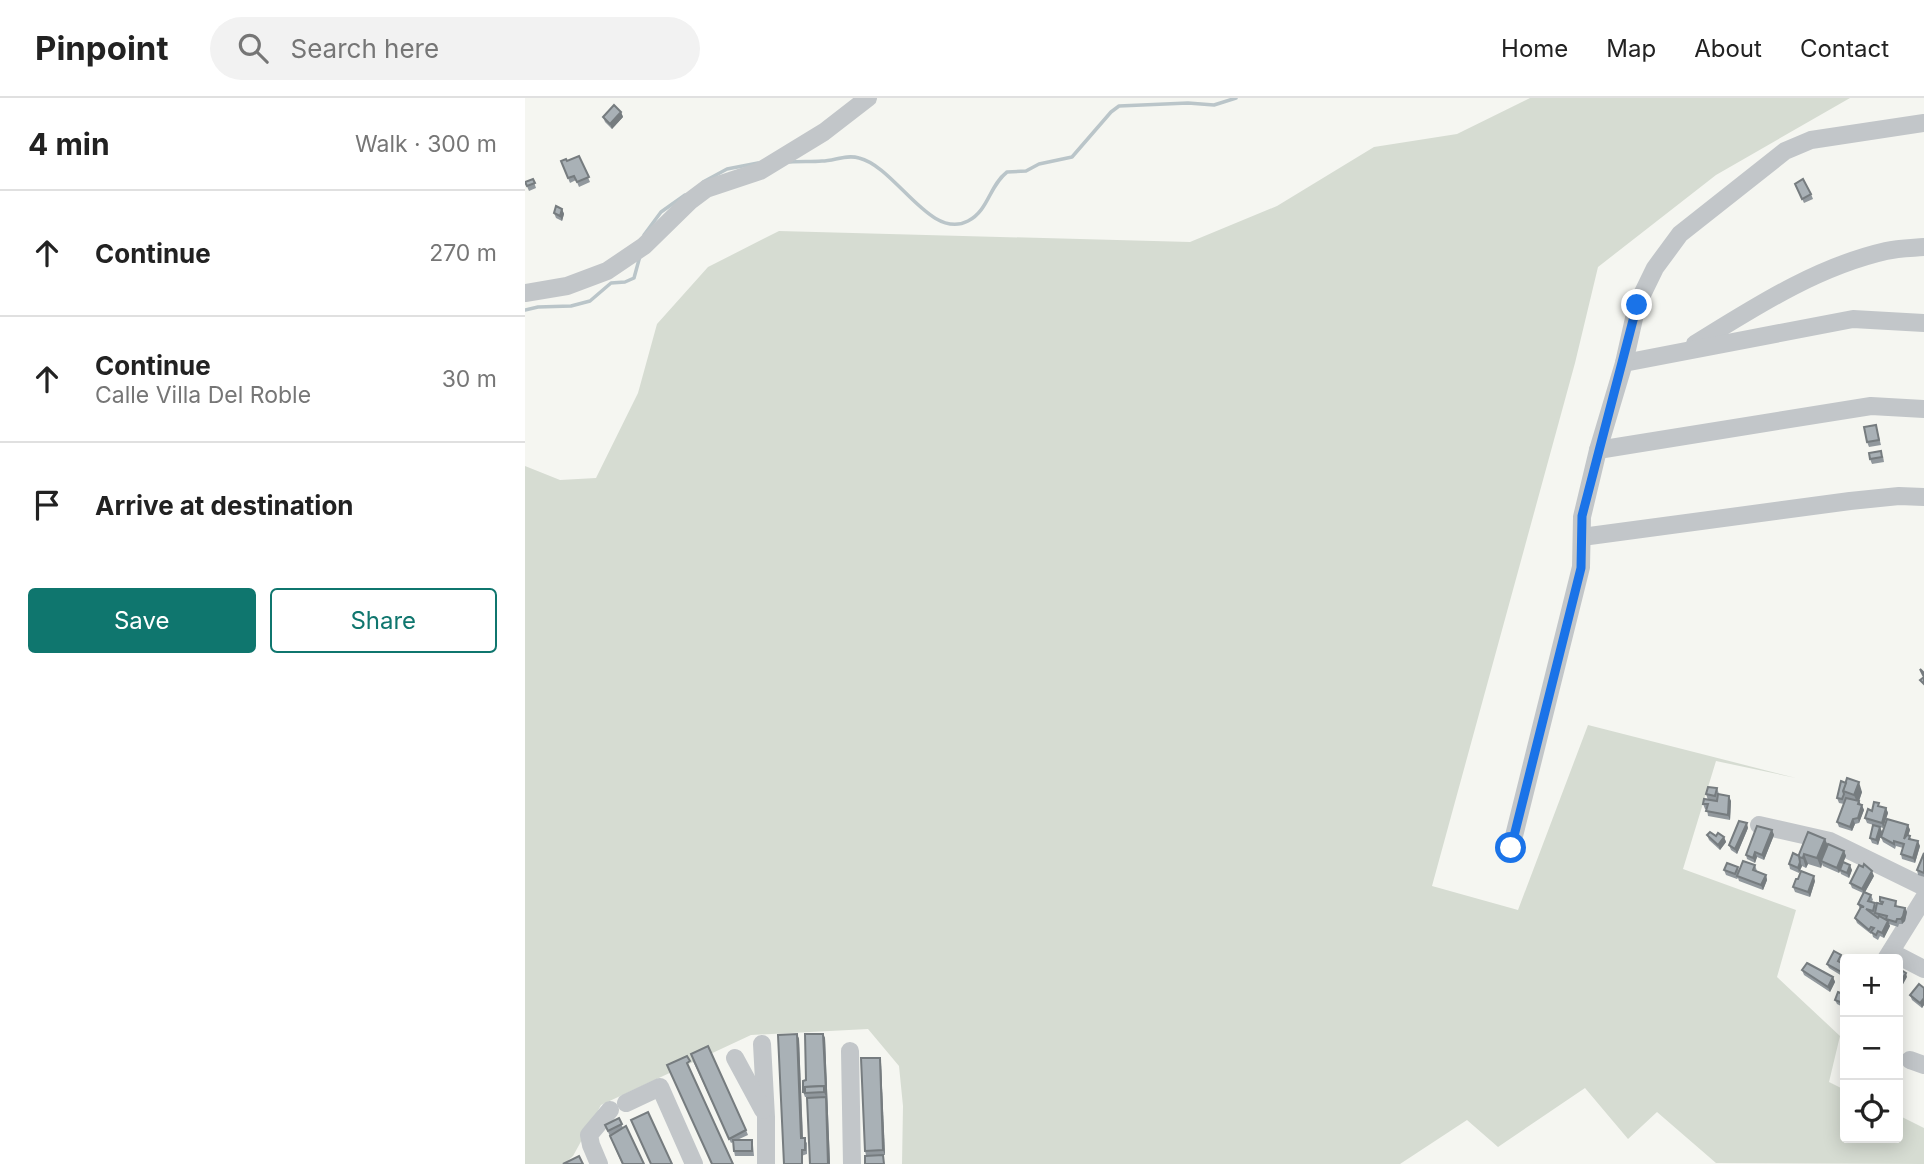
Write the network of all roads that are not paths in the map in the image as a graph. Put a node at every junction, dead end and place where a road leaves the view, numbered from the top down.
1 (869, 98) edge
2 (1924, 123) edge
3 (1924, 247) edge
4 (525, 293) edge
5 (1924, 323) edge
6 (1680, 353) junction
7 (1624, 363) junction
8 (1924, 409) edge
9 (1598, 450) junction
10 (1924, 497) edge
11 (1581, 537) junction
12 (1759, 825) edge
13 (1511, 848) dead end
14 (1924, 887) edge
15 (1924, 898) edge
16 (1889, 954) edge
17 (1903, 961) edge
18 (1924, 969) edge
19 (762, 1044) dead end
20 (850, 1051) dead end
21 (735, 1058) dead end
22 (766, 1117) junction
23 (599, 1164) edge
24 (694, 1164) edge
25 (766, 1164) edge
26 (852, 1164) edge

1 - 4 street
2 - 7 street
3 - 6 street
5 - 6 street
6 - 7 street
7 - 9 street
8 - 9 street
9 - 11 street
10 - 11 street
11 - 13 street
12 - 14 street
15 - 16 street
17 - 18 street
19 - 22 street
20 - 26 street
21 - 22 street
22 - 25 street
23 - 24 street

